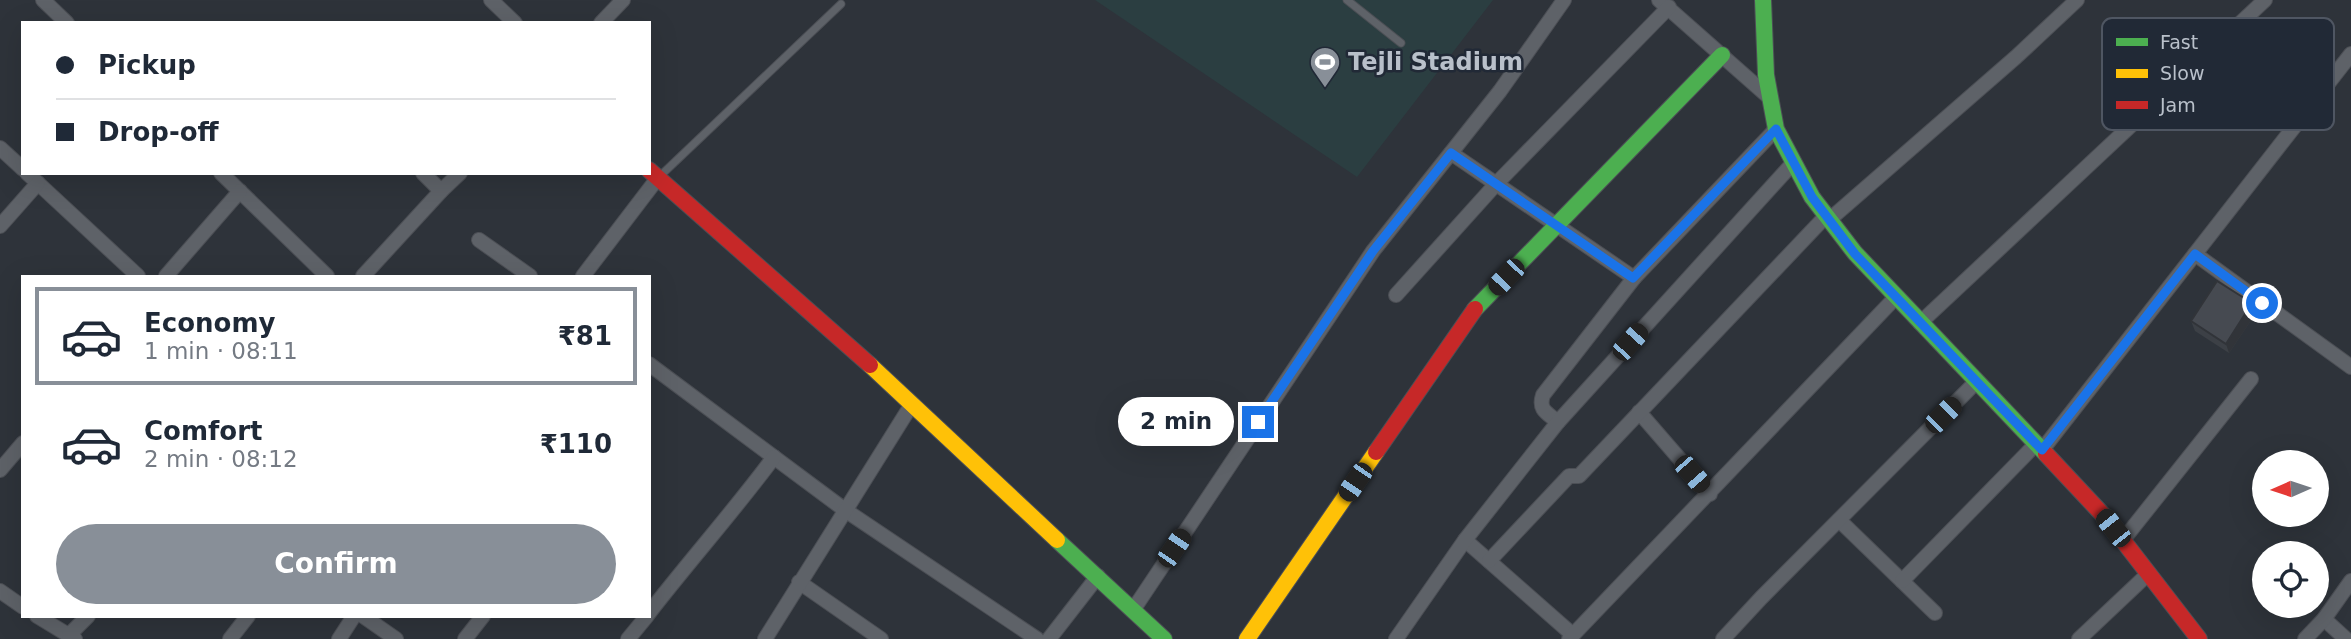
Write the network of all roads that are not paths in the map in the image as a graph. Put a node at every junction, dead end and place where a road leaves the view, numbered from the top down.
1 (43, 0) edge
2 (491, 0) edge
3 (623, 0) edge
4 (1347, 0) edge
5 (1564, 0) edge
6 (1763, 0) edge
7 (2077, 0) edge
8 (2265, 0) edge
9 (841, 4) dead end
10 (1664, 4) edge
11 (2246, 18) edge
12 (65, 21) edge
13 (511, 21) edge
14 (603, 21) edge
15 (1401, 43) dead end
16 (2351, 54) edge
17 (1722, 55) junction
18 (2334, 76) edge
19 (1770, 98) junction
20 (1776, 129) junction
21 (2126, 130) edge
22 (2292, 130) edge
23 (0, 148) edge
24 (1451, 153) junction
25 (1794, 162) junction
26 (21, 167) edge
27 (223, 175) edge
28 (426, 175) edge
29 (458, 175) edge
30 (653, 175) edge
31 (33, 178) edge
32 (1496, 184) junction
33 (240, 191) junction
34 (441, 191) junction
35 (1828, 218) junction
36 (1556, 225) junction
37 (0, 226) edge
38 (479, 240) dead end
39 (2195, 254) junction
40 (137, 275) edge
41 (167, 275) edge
42 (326, 275) edge
43 (364, 275) edge
44 (529, 275) edge
45 (584, 275) edge
46 (1633, 278) junction
47 (1396, 295) dead end
48 (1896, 297) junction
49 (1920, 323) junction
50 (651, 365) edge
51 (2351, 367) edge
52 (2251, 379) dead end
53 (1977, 381) junction
54 (912, 404) junction
55 (1639, 412) junction
56 (1558, 422) junction
57 (21, 445) edge
58 (2039, 447) junction
59 (774, 457) junction
60 (0, 470) edge
61 (1710, 494) junction
62 (845, 510) junction
63 (1839, 520) junction
64 (1465, 540) junction
65 (2123, 540) junction
66 (1489, 561) junction
67 (2148, 573) junction
68 (1098, 576) junction
69 (1902, 581) junction
70 (2351, 581) edge
71 (799, 582) junction
72 (0, 591) edge
73 (21, 606) edge
74 (651, 610) edge
75 (1133, 610) junction
76 (1935, 613) dead end
77 (40, 618) edge
78 (86, 618) edge
79 (246, 618) edge
80 (353, 618) edge
81 (366, 618) edge
82 (481, 618) edge
83 (645, 618) edge
84 (2324, 619) junction
85 (72, 637) edge
86 (1571, 637) edge
87 (230, 639) edge
88 (339, 639) edge
89 (396, 639) edge
90 (464, 639) edge
91 (628, 639) edge
92 (765, 639) edge
93 (881, 639) edge
94 (1037, 639) edge
95 (1049, 639) edge
96 (1164, 639) edge
97 (1247, 639) edge
98 (1396, 639) edge
99 (1723, 639) edge
100 (2079, 639) edge
101 (2199, 639) edge
102 (2305, 639) edge
103 (2346, 639) edge

1 - 12 street
2 - 13 street
3 - 14 street
4 - 15 lane
5 - 24 street
6 - 19 street
7 - 35 street
8 - 11 street
9 - 30 lane
10 - 17 street
10 - 32 street
16 - 18 street
17 - 19 street
17 - 36 street
19 - 20 street
20 - 25 street
20 - 46 street
21 - 49 street
22 - 39 street
23 - 26 street
24 - 32 street
24 - 75 street
25 - 35 street
25 - 56 street
27 - 33 street
28 - 34 street
29 - 34 street
30 - 45 street
30 - 54 street
31 - 37 street
31 - 40 street
32 - 36 street
32 - 47 street
33 - 41 street
33 - 42 street
34 - 43 street
35 - 48 street
35 - 55 street
36 - 46 street
36 - 97 street
38 - 44 street
39 - 51 street
39 - 58 street
46 - 56 street
48 - 49 street
48 - 61 street
49 - 53 street
50 - 59 street
52 - 65 street
53 - 58 street
53 - 63 street
54 - 62 street
54 - 68 street
55 - 61 street
55 - 66 street
56 - 64 street
57 - 60 street
58 - 65 street
58 - 69 street
59 - 62 street
59 - 74 street
61 - 86 street
62 - 71 street
62 - 94 street
63 - 69 street
63 - 99 street
64 - 66 street
64 - 98 street
65 - 67 street
66 - 86 street
67 - 100 street
67 - 101 street
68 - 75 street
68 - 95 street
69 - 76 street
70 - 84 street
71 - 92 street
71 - 93 street
72 - 73 street
75 - 96 street
77 - 85 street
78 - 85 street
79 - 87 street
80 - 88 street
81 - 89 street
82 - 90 street
83 - 91 street
84 - 102 street
84 - 103 street

